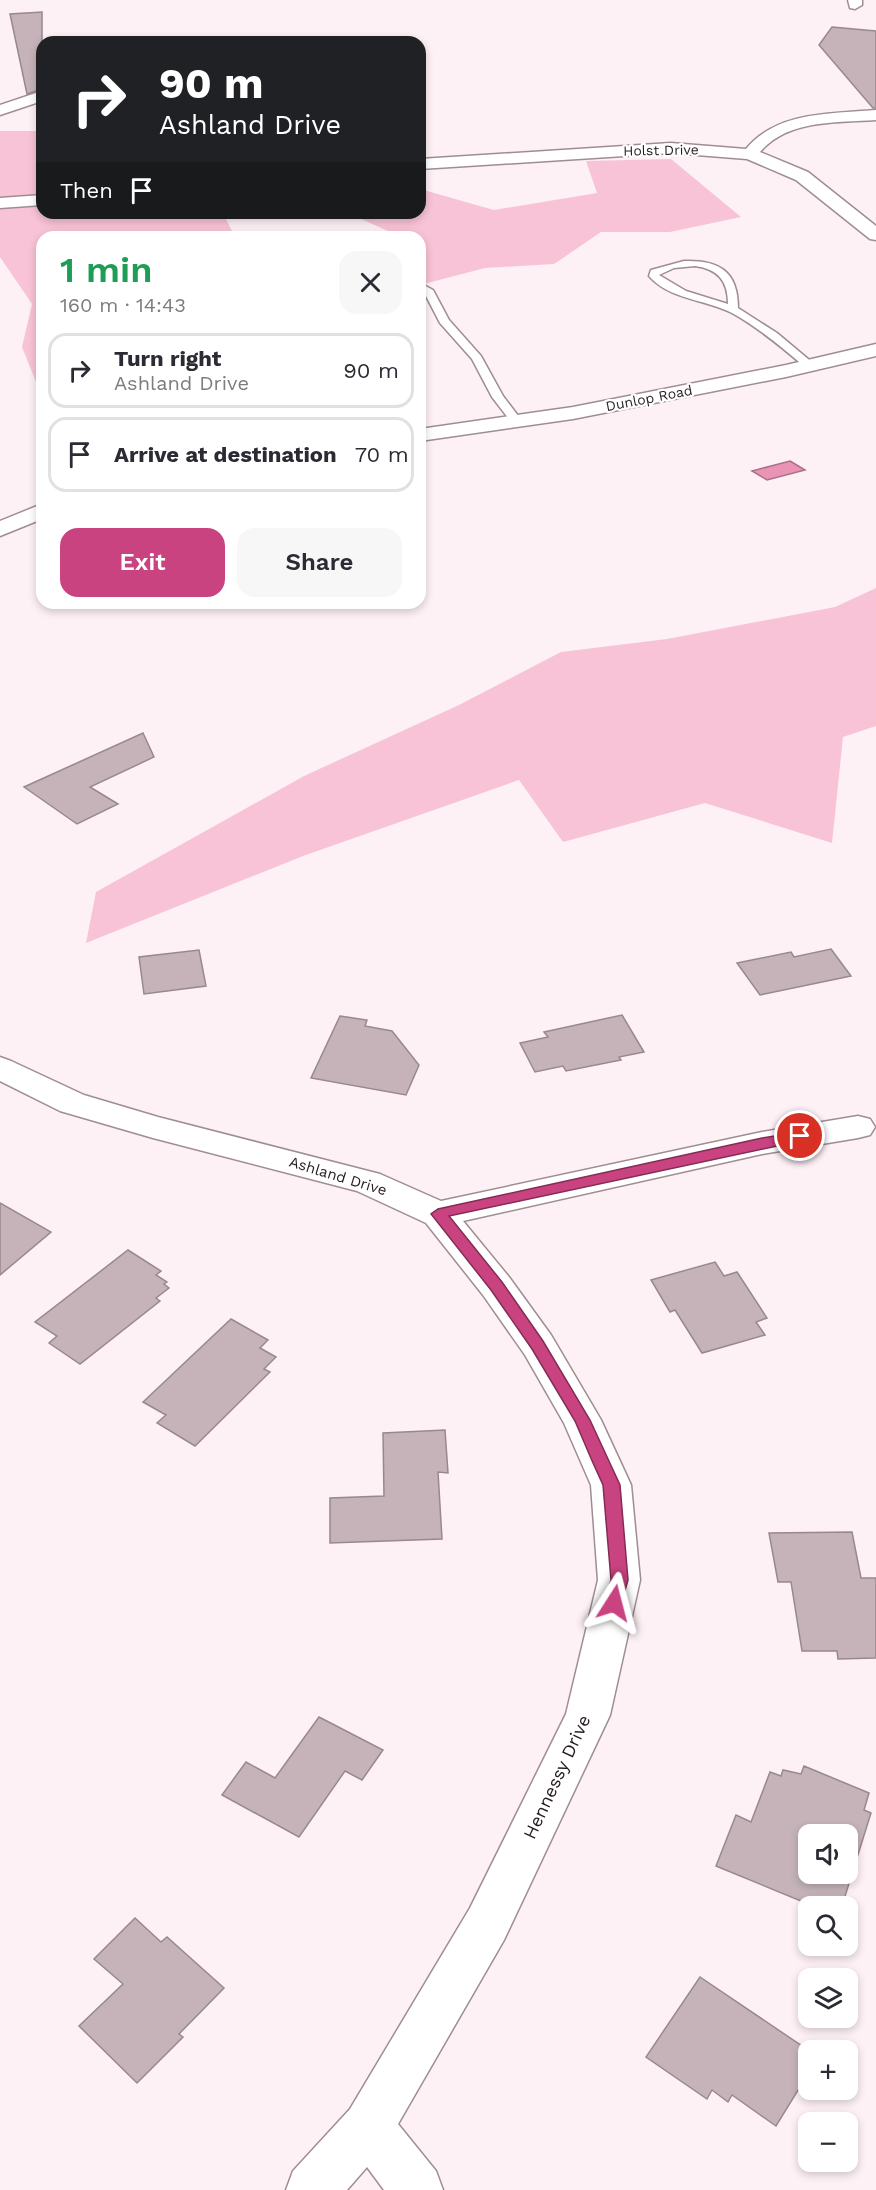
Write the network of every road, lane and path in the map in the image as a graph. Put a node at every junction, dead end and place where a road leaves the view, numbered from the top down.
1 (36, 98) edge
2 (0, 110) edge
3 (876, 115) edge
4 (750, 154) junction
5 (426, 164) edge
6 (36, 200) edge
7 (0, 203) edge
8 (876, 235) edge
9 (426, 290) edge
10 (733, 310) junction
11 (876, 350) edge
12 (810, 366) junction
13 (516, 421) junction
14 (426, 434) edge
15 (36, 514) edge
16 (0, 529) edge
17 (0, 1068) edge
18 (858, 1127) dead end
19 (438, 1214) junction
20 (368, 2127) junction
21 (312, 2190) edge
22 (417, 2190) edge

1 - 2 street
3 - 4 street
4 - 5 street, Holst Drive
4 - 8 street, Holst Drive
6 - 7 street
9 - 13 lane
10 - 10 lane
10 - 12 lane
11 - 12 street, Dunlop Road
12 - 13 street, Dunlop Road
13 - 14 street, Dunlop Road
15 - 16 street
17 - 19 street, Ashland Drive
18 - 19 street
19 - 20 street, Hennessy Drive
20 - 21 street, Hennessy Drive
20 - 22 street

